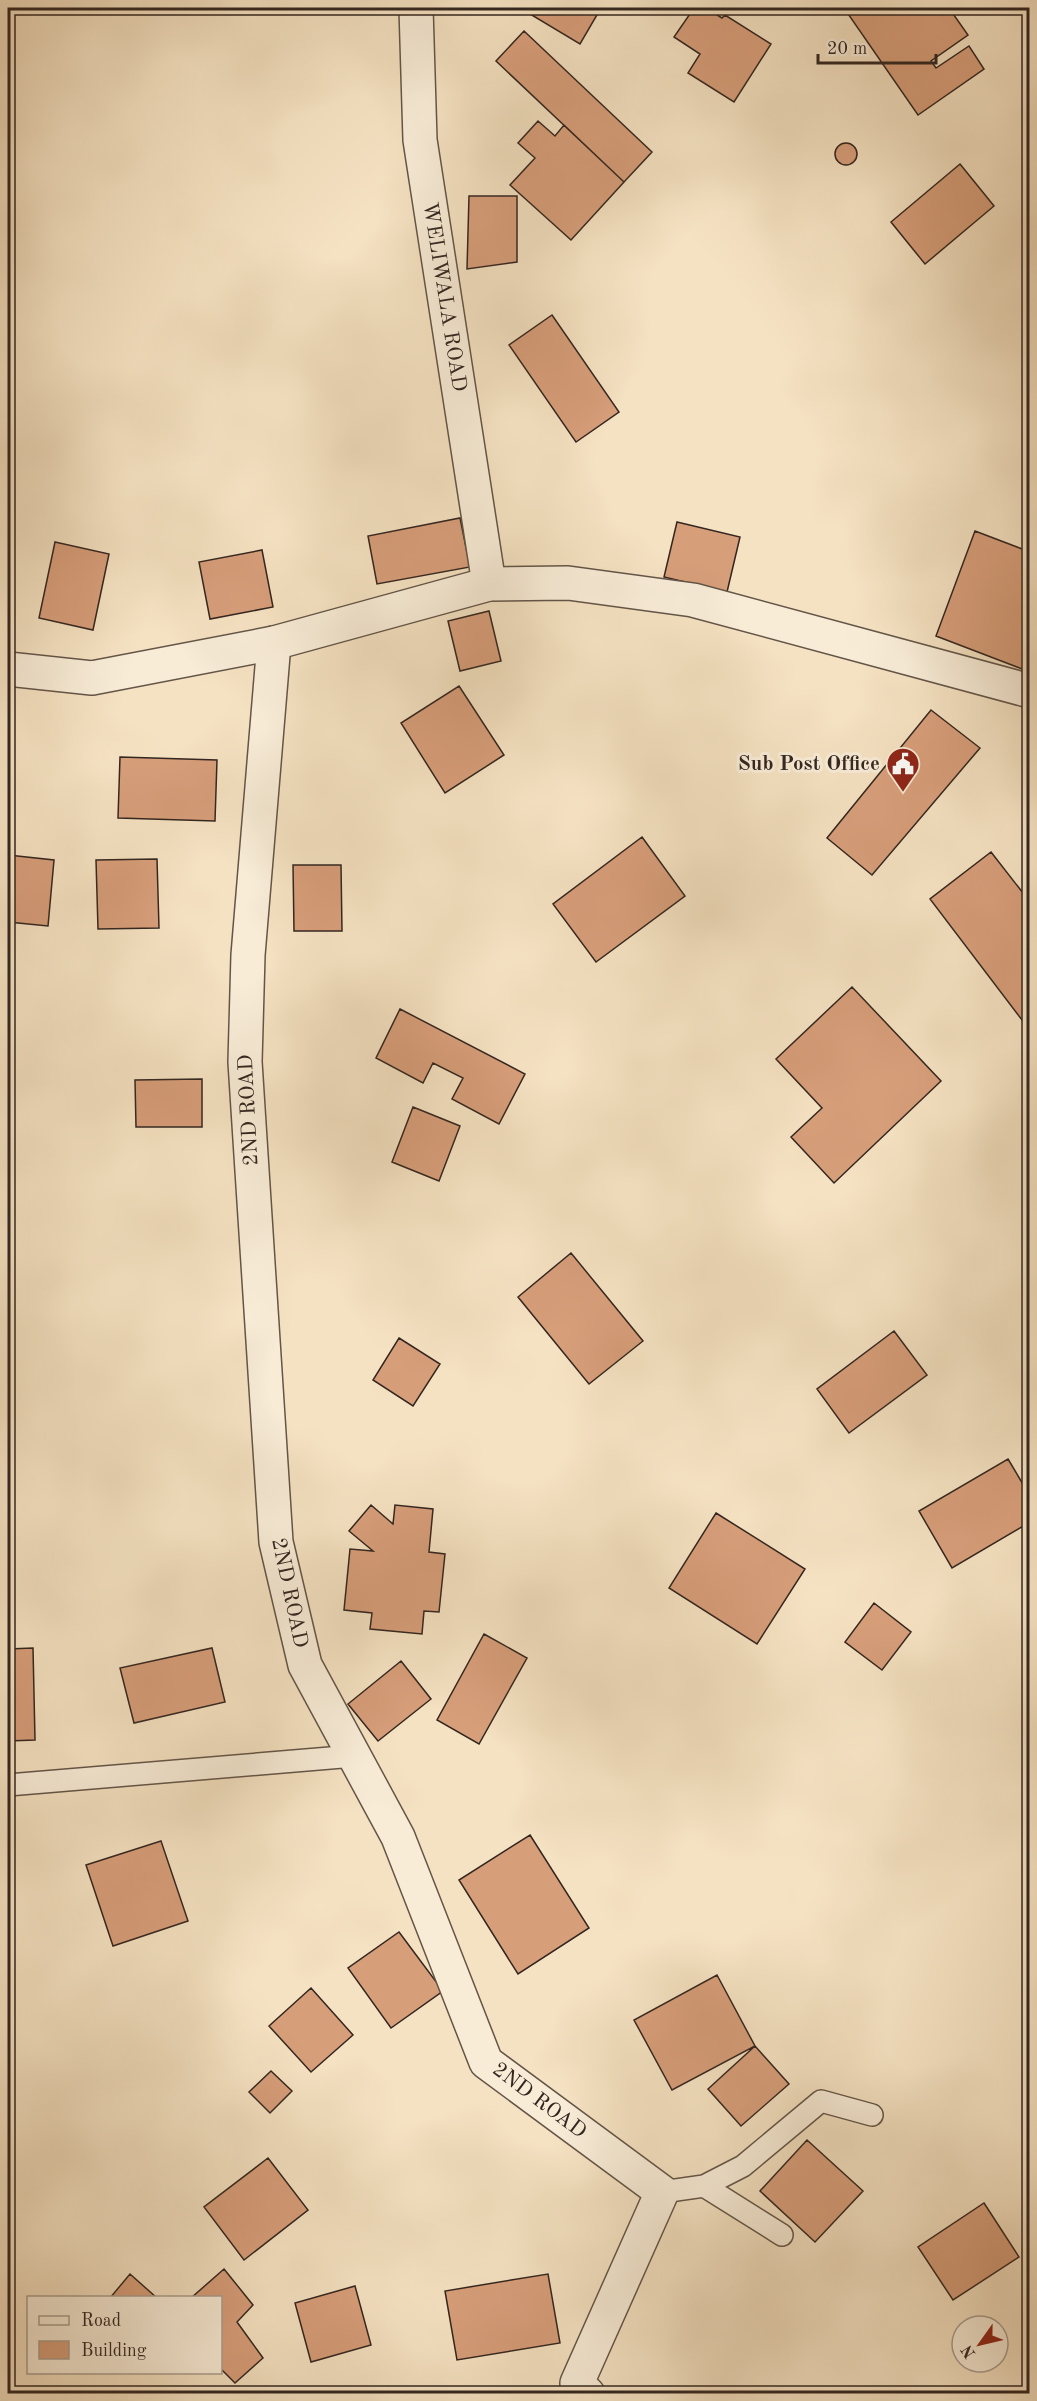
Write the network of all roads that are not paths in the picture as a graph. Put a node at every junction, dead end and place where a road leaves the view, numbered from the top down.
1 (416, 8) edge
2 (489, 584) junction
3 (274, 643) junction
4 (8, 669) edge
5 (1029, 691) edge
6 (354, 1756) junction
7 (8, 1785) edge
8 (872, 2115) dead end
9 (704, 2186) junction
10 (662, 2192) junction
11 (782, 2235) dead end
12 (578, 2390) edge

1 - 2 street, WELIWALA ROAD
2 - 3 street
2 - 5 street
3 - 4 street
3 - 6 street, 2ND ROAD
6 - 7 lane
6 - 10 street, 2ND ROAD
8 - 9 lane
9 - 10 lane
9 - 11 lane
10 - 12 street

